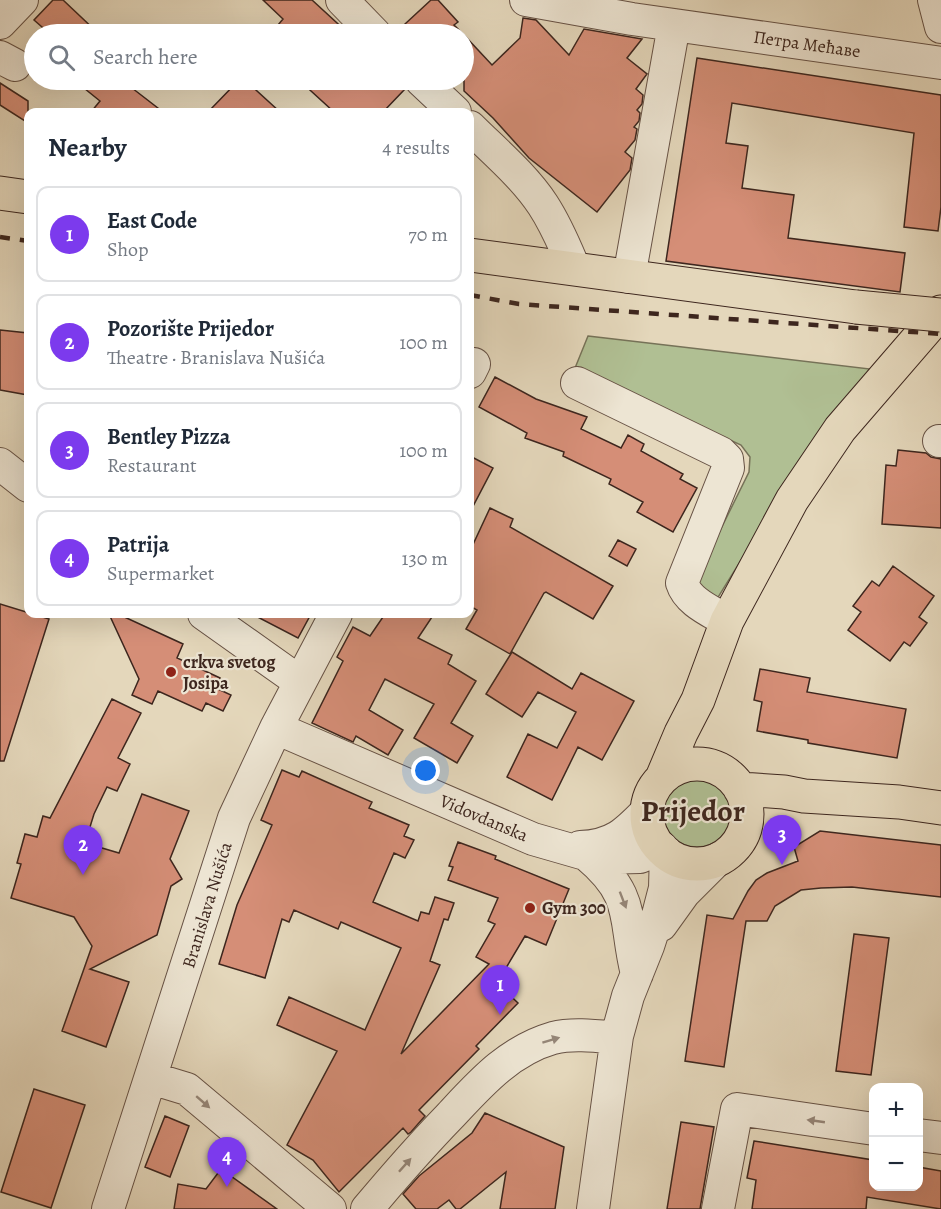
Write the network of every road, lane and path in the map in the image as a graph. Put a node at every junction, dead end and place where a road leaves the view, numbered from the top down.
1 (22, 0) edge
2 (342, 0) edge
3 (525, 0) edge
4 (934, 0) edge
5 (0, 23) edge
6 (365, 24) edge
7 (674, 25) junction
8 (941, 27) edge
9 (941, 63) edge
10 (432, 90) edge
11 (451, 108) edge
12 (474, 131) edge
13 (0, 194) edge
14 (24, 197) edge
15 (474, 256) edge
16 (574, 268) junction
17 (629, 277) junction
18 (941, 314) edge
19 (577, 383) dead end
20 (0, 464) edge
21 (24, 483) edge
22 (210, 618) edge
23 (334, 618) edge
24 (727, 621) junction
25 (300, 682) junction
26 (698, 700) junction
27 (276, 728) junction
28 (662, 778) junction
29 (731, 779) junction
30 (804, 796) junction
31 (941, 808) edge
32 (648, 810) junction
33 (729, 849) junction
34 (574, 850) junction
35 (664, 850) junction
36 (643, 960) junction
37 (616, 1038) junction
38 (151, 1078) junction
39 (869, 1128) edge
40 (923, 1136) edge
41 (941, 1138) edge
42 (108, 1209) edge
43 (330, 1209) edge
44 (366, 1209) edge
45 (593, 1209) edge
46 (718, 1209) edge

1 - 5 street
2 - 6 street
3 - 7 street, Петра Мећаве
4 - 8 street
7 - 9 street, Петра Мећаве
7 - 17 street
10 - 11 street
12 - 16 street
13 - 14 main road
15 - 16 main road
16 - 17 main road
17 - 18 main road, bridge
18 - 24 main road
19 - 24 street
20 - 21 street
22 - 25 street
23 - 25 street, Branislava Nušića
24 - 26 main road
25 - 27 street, Branislava Nušića
26 - 28 main road
26 - 29 main road
27 - 34 street, Vidovdanska
27 - 38 street, Branislava Nušića
28 - 29 main road
28 - 32 main road
29 - 30 main road
29 - 33 main road
30 - 31 main road
30 - 33 main road
32 - 34 street, Vidovdanska
32 - 35 main road
33 - 35 main road
33 - 36 street
34 - 35 street, Vidovdanska
34 -> 36 street
35 - 36 street
36 - 37 street
44 -> 37 street
37 - 45 street
38 - 42 street, Branislava Nušića
38 -> 43 street
39 -> 46 street
40 - 41 street

